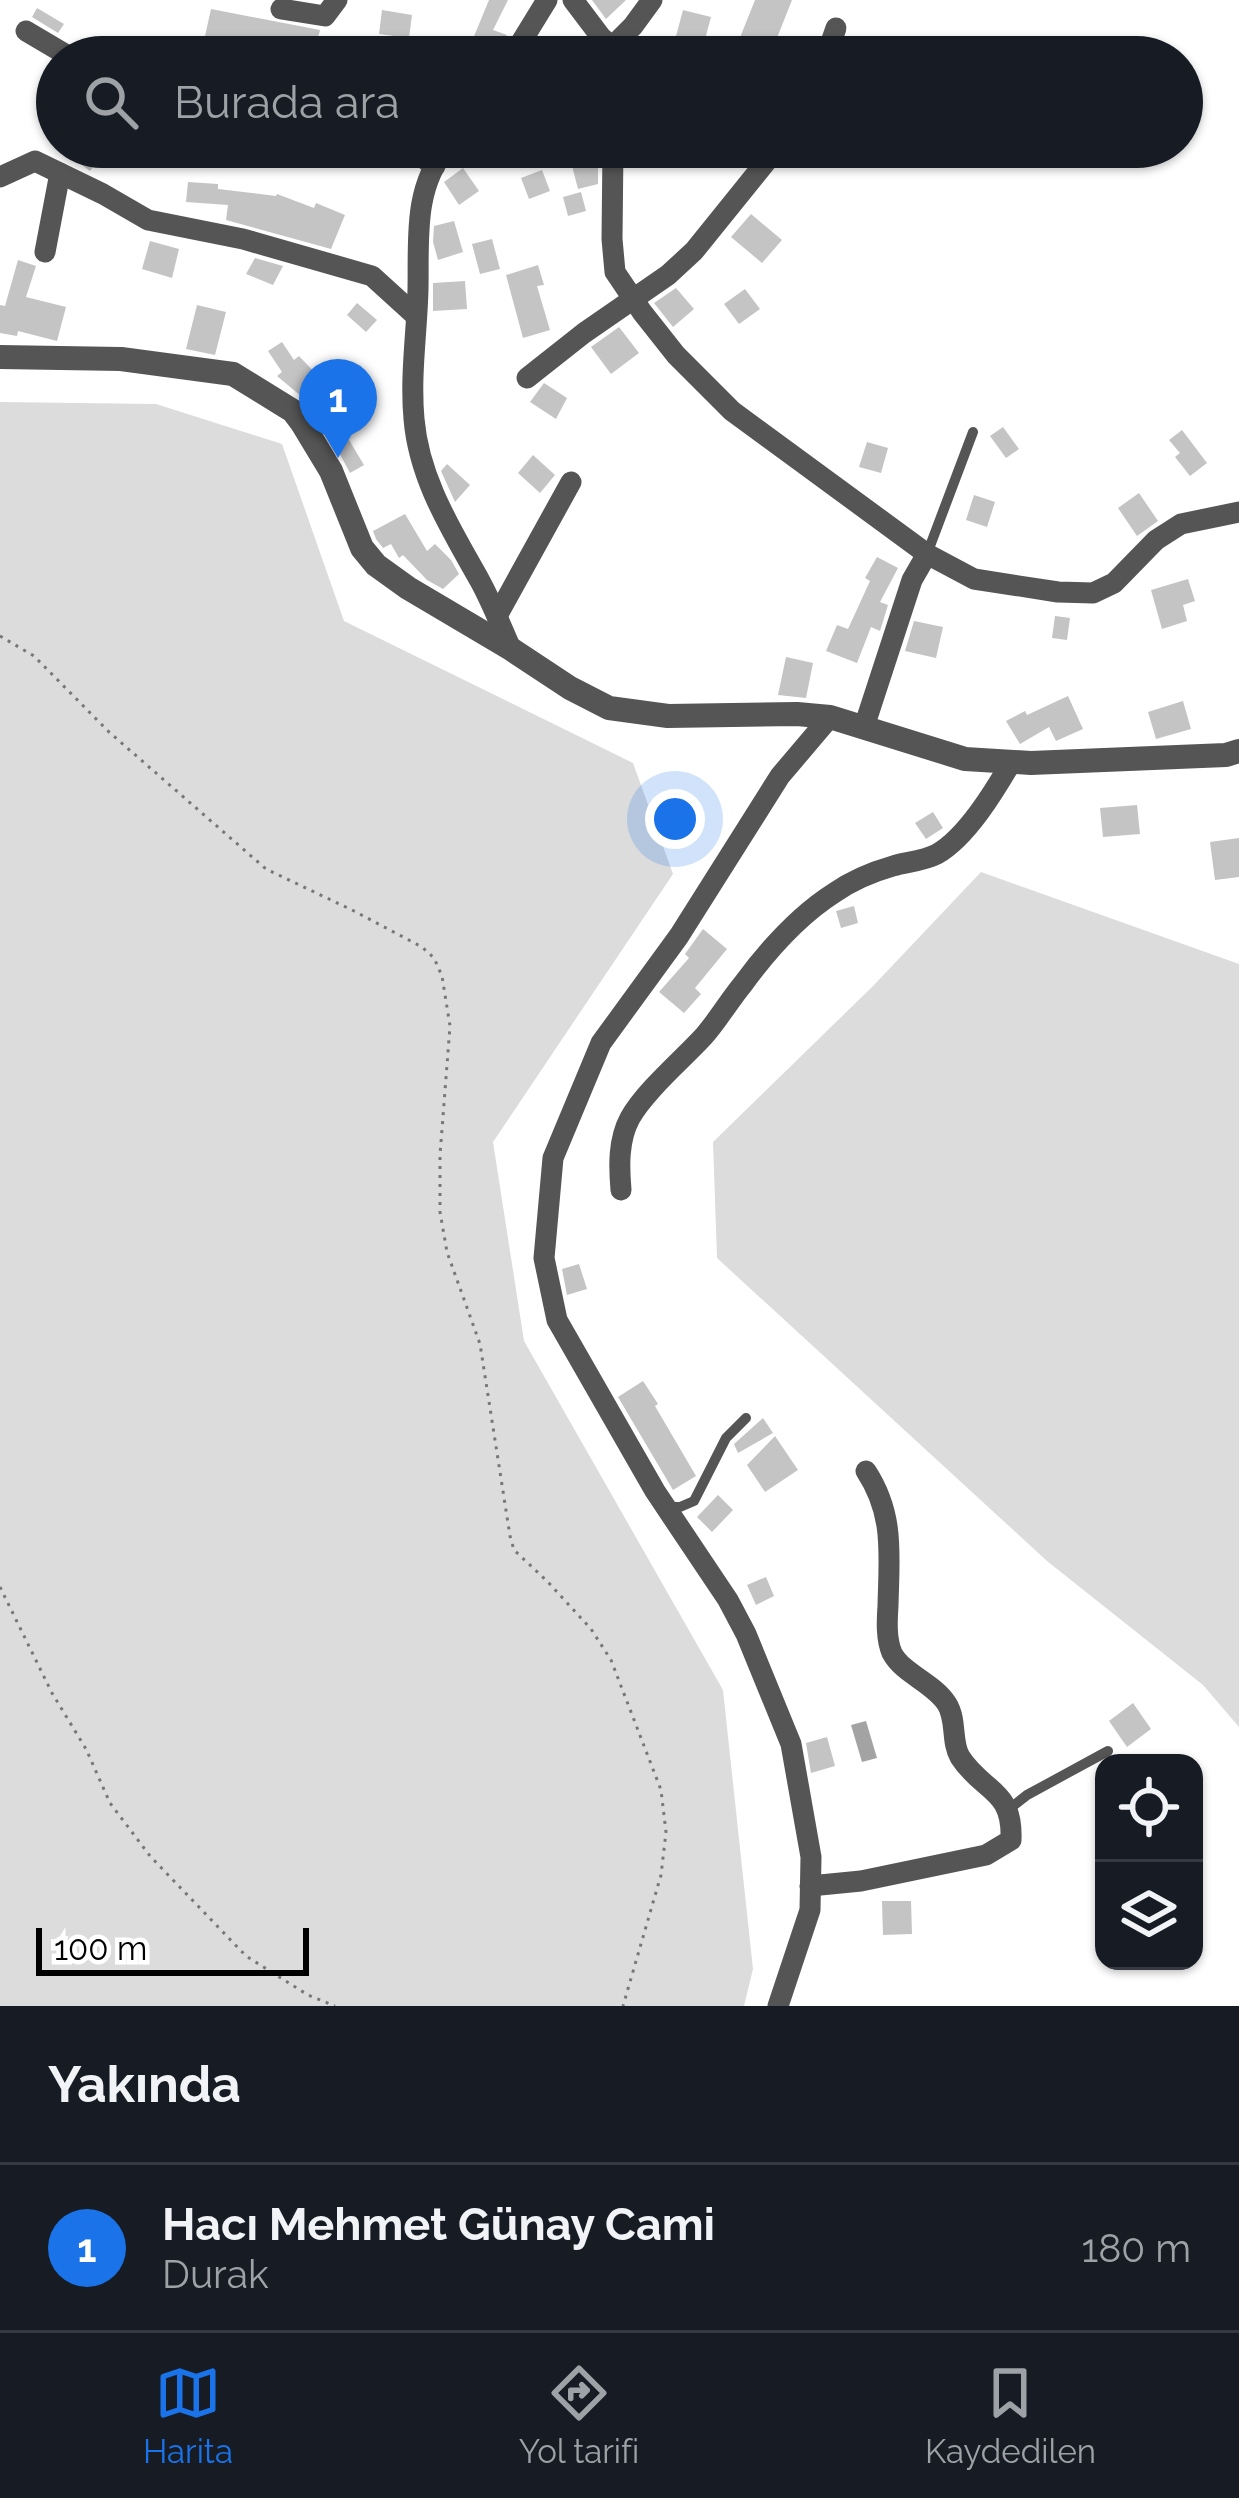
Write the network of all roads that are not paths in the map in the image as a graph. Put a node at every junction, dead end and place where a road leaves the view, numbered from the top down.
1 (337, 0) edge
2 (547, 0) edge
3 (573, 0) edge
4 (652, 0) edge
5 (281, 9) dead end
6 (836, 28) dead end
7 (26, 32) dead end
8 (525, 36) edge
9 (600, 36) edge
10 (625, 36) edge
11 (833, 36) edge
12 (36, 38) edge
13 (36, 161) edge
14 (50, 168) edge
15 (434, 168) edge
16 (613, 168) edge
17 (761, 168) edge
18 (60, 173) junction
19 (0, 177) edge
20 (45, 252) dead end
21 (633, 299) junction
22 (416, 316) junction
23 (0, 357) edge
24 (527, 378) dead end
25 (974, 432) dead end
26 (571, 482) dead end
27 (1239, 512) edge
28 (927, 554) junction
29 (496, 616) junction
30 (512, 649) junction
31 (830, 717) junction
32 (864, 728) junction
33 (1235, 757) edge
34 (1012, 761) junction
35 (620, 1190) dead end
36 (746, 1418) dead end
37 (866, 1471) dead end
38 (666, 1507) junction
39 (1108, 1751) dead end
40 (1007, 1810) junction
41 (810, 1886) junction
42 (778, 2006) edge

1 - 5 street
2 - 8 street
3 - 9 street
4 - 10 street
6 - 11 street
7 - 12 street
13 - 19 street
14 - 18 street
15 - 22 street
16 - 21 street
17 - 21 street
18 - 20 street
18 - 22 street
21 - 24 street
21 - 28 street
22 - 29 street
23 - 30 street
25 - 28 lane
26 - 29 street
27 - 28 street
28 - 32 street
29 - 30 street
30 - 31 street
31 - 32 street
31 - 38 street
32 - 34 street
33 - 34 street
34 - 35 street
36 - 38 lane
37 - 40 street
38 - 41 street
39 - 40 lane
40 - 41 street
41 - 42 street

